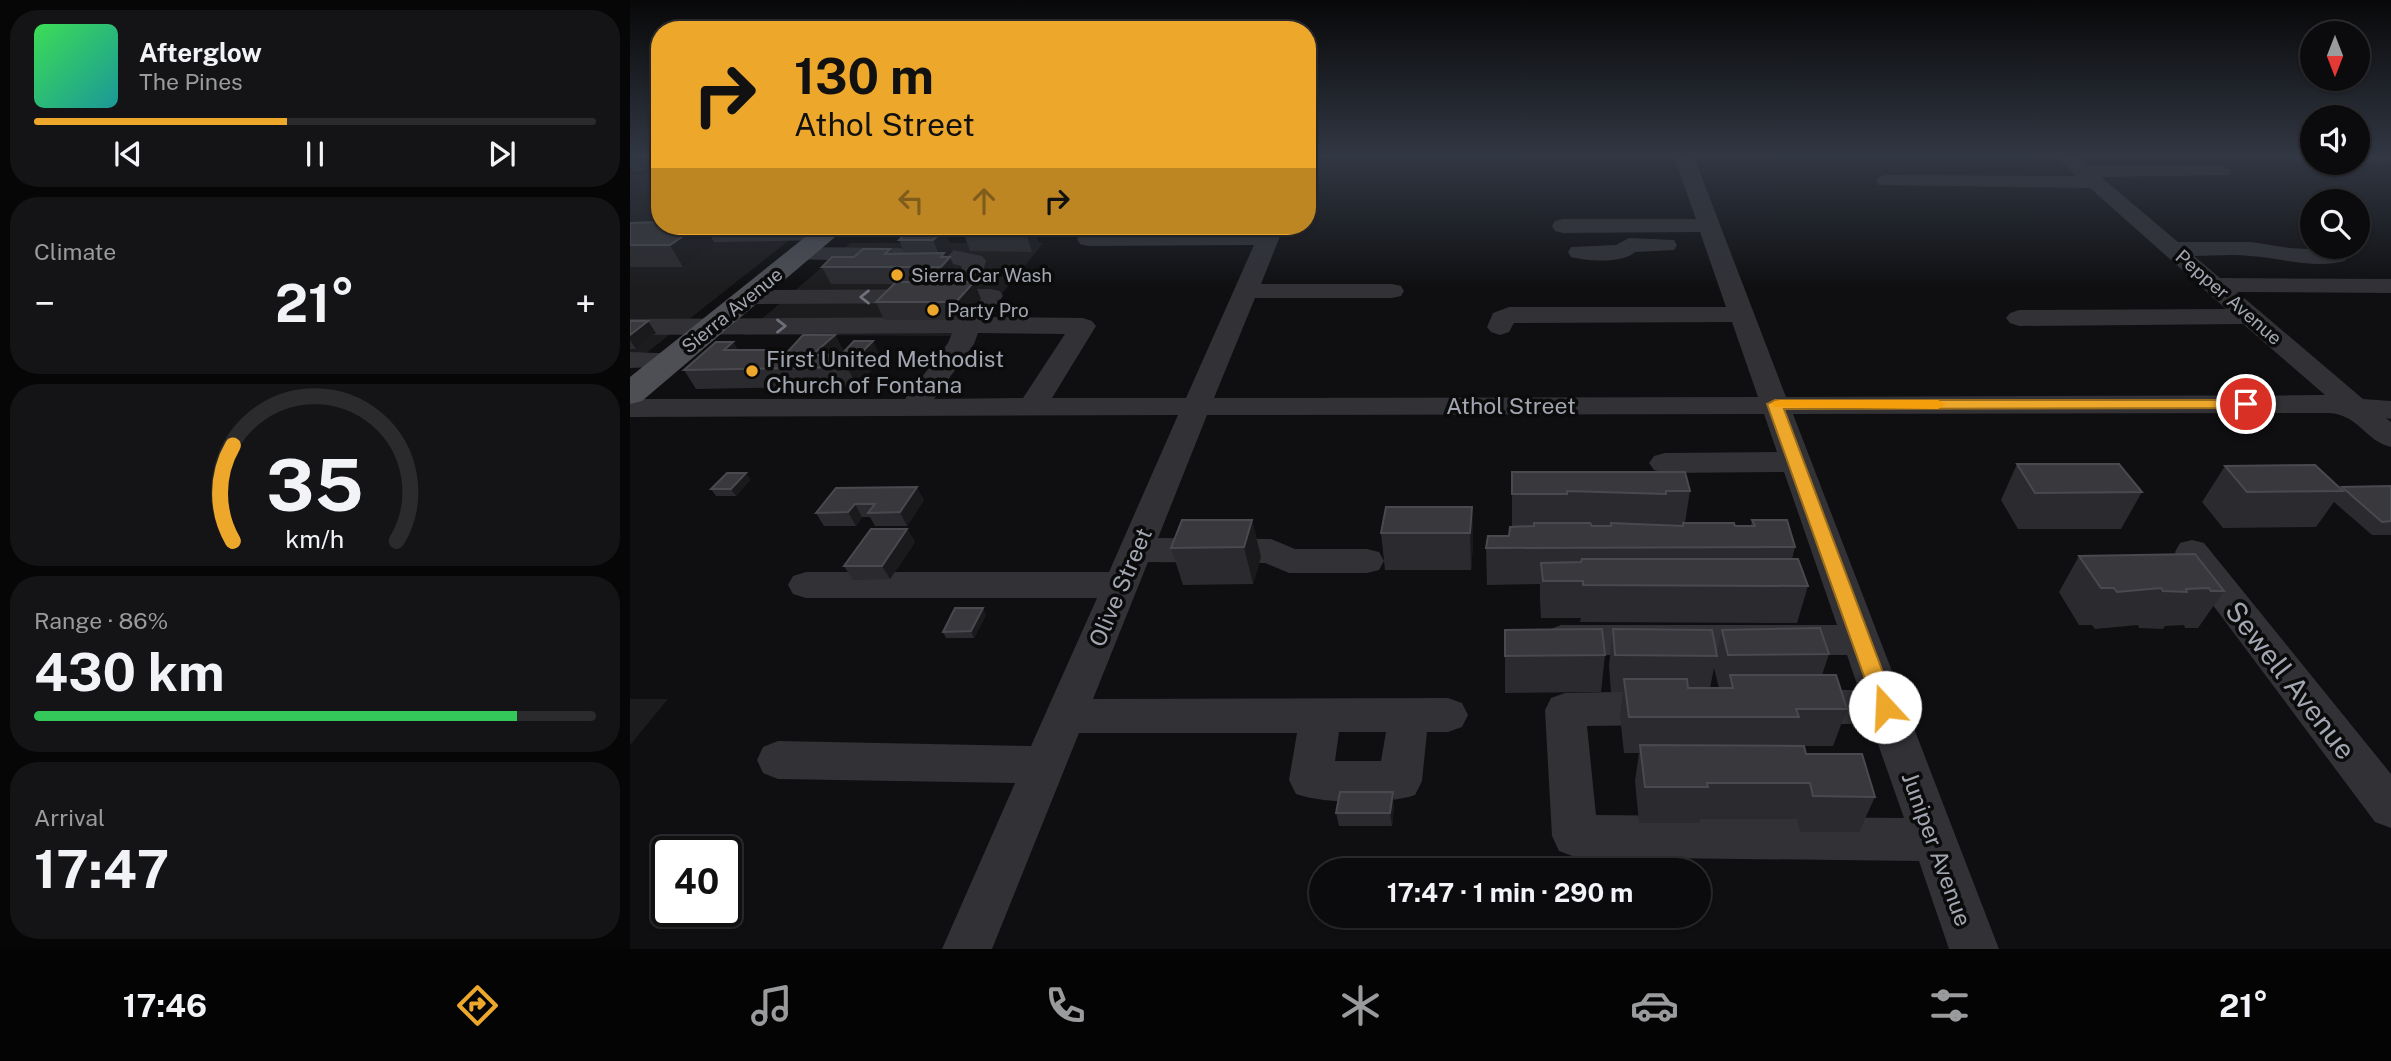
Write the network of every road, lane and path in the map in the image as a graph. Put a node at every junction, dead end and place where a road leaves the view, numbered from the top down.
1 (1700, 201) edge
2 (2118, 201) edge
3 (1563, 226) dead end
4 (681, 235) edge
5 (790, 235) edge
6 (1193, 235) edge
7 (1270, 235) edge
8 (1713, 235) junction
9 (663, 236) edge
10 (819, 238) edge
11 (1088, 239) dead end
12 (2173, 249) junction
13 (1579, 252) dead end
14 (916, 255) edge
15 (2300, 256) edge
16 (773, 276) junction
17 (838, 277) edge
18 (2215, 285) junction
19 (2391, 286) edge
20 (1245, 291) junction
21 (1392, 291) dead end
22 (748, 297) junction
23 (2391, 299) edge
24 (2353, 300) dead end
25 (1742, 314) junction
26 (2251, 316) junction
27 (2020, 318) dead end
28 (630, 327) edge
29 (1500, 327) dead end
30 (964, 335) junction
31 (691, 344) junction
32 (630, 360) edge
33 (630, 394) edge
34 (1775, 404) junction
35 (1033, 405) junction
36 (1197, 405) junction
37 (914, 406) junction
38 (630, 408) edge
39 (2356, 408) junction
40 (2391, 410) edge
41 (2391, 438) edge
42 (1796, 462) junction
43 (1665, 463) dead end
44 (1789, 545) edge
45 (1826, 545) junction
46 (1136, 550) junction
47 (2192, 552) edge
48 (1367, 561) dead end
49 (806, 585) dead end
50 (1121, 585) junction
51 (1524, 640) edge
52 (1861, 640) junction
53 (1760, 707) edge
54 (1885, 707) junction
55 (1704, 708) edge
56 (1321, 715) junction
57 (1066, 716) junction
58 (778, 760) dead end
59 (1045, 765) junction
60 (2391, 808) edge
61 (1934, 839) junction
62 (967, 949) edge
63 (1974, 949) edge

1 - 8 street, Juniper Avenue
2 - 12 street, Pepper Avenue
3 - 8 street
4 - 9 street
5 - 10 street
6 - 11 street
7 - 20 street, Olive Street
8 - 13 street
8 - 25 street, Juniper Avenue
10 - 14 street
10 - 16 main road, Sierra Avenue
12 - 15 street
12 - 18 street, Pepper Avenue
16 - 17 street
16 - 22 main road, Sierra Avenue
18 - 19 street
18 - 26 street, Pepper Avenue
20 - 21 street
20 - 36 street, Olive Street
30 -> 22 street
22 - 31 main road, Sierra Avenue
23 - 24 street
25 - 29 street
25 - 34 street, Juniper Avenue
26 - 27 street
26 - 39 street, Pepper Avenue
28 - 31 street
31 -> 30 street
30 - 35 street
30 - 37 street
31 - 32 street
31 - 33 main road, Sierra Avenue
34 - 36 street, Athol Street
34 - 39 street, Athol Street
34 - 42 street, Juniper Avenue
35 - 36 street, Athol Street
35 - 37 street, Athol Street
36 - 46 street, Olive Street
37 - 38 street, Athol Street
39 - 40 street, Athol Street
39 - 41 street, Pepper Avenue
42 - 43 street
42 - 45 street, Juniper Avenue
44 - 45 street
45 - 52 street, Juniper Avenue
46 - 48 street
46 - 50 street, Olive Street
47 - 60 street, Sewell Avenue
49 - 50 street
50 - 57 street, Olive Street
51 - 52 street
52 - 54 street, Juniper Avenue
53 - 54 street
54 - 61 street, Juniper Avenue
55 - 61 street
56 - 56 street
56 - 57 street
57 - 59 street, Olive Street
58 - 59 street
59 - 62 street, Olive Street
61 - 63 street, Juniper Avenue

